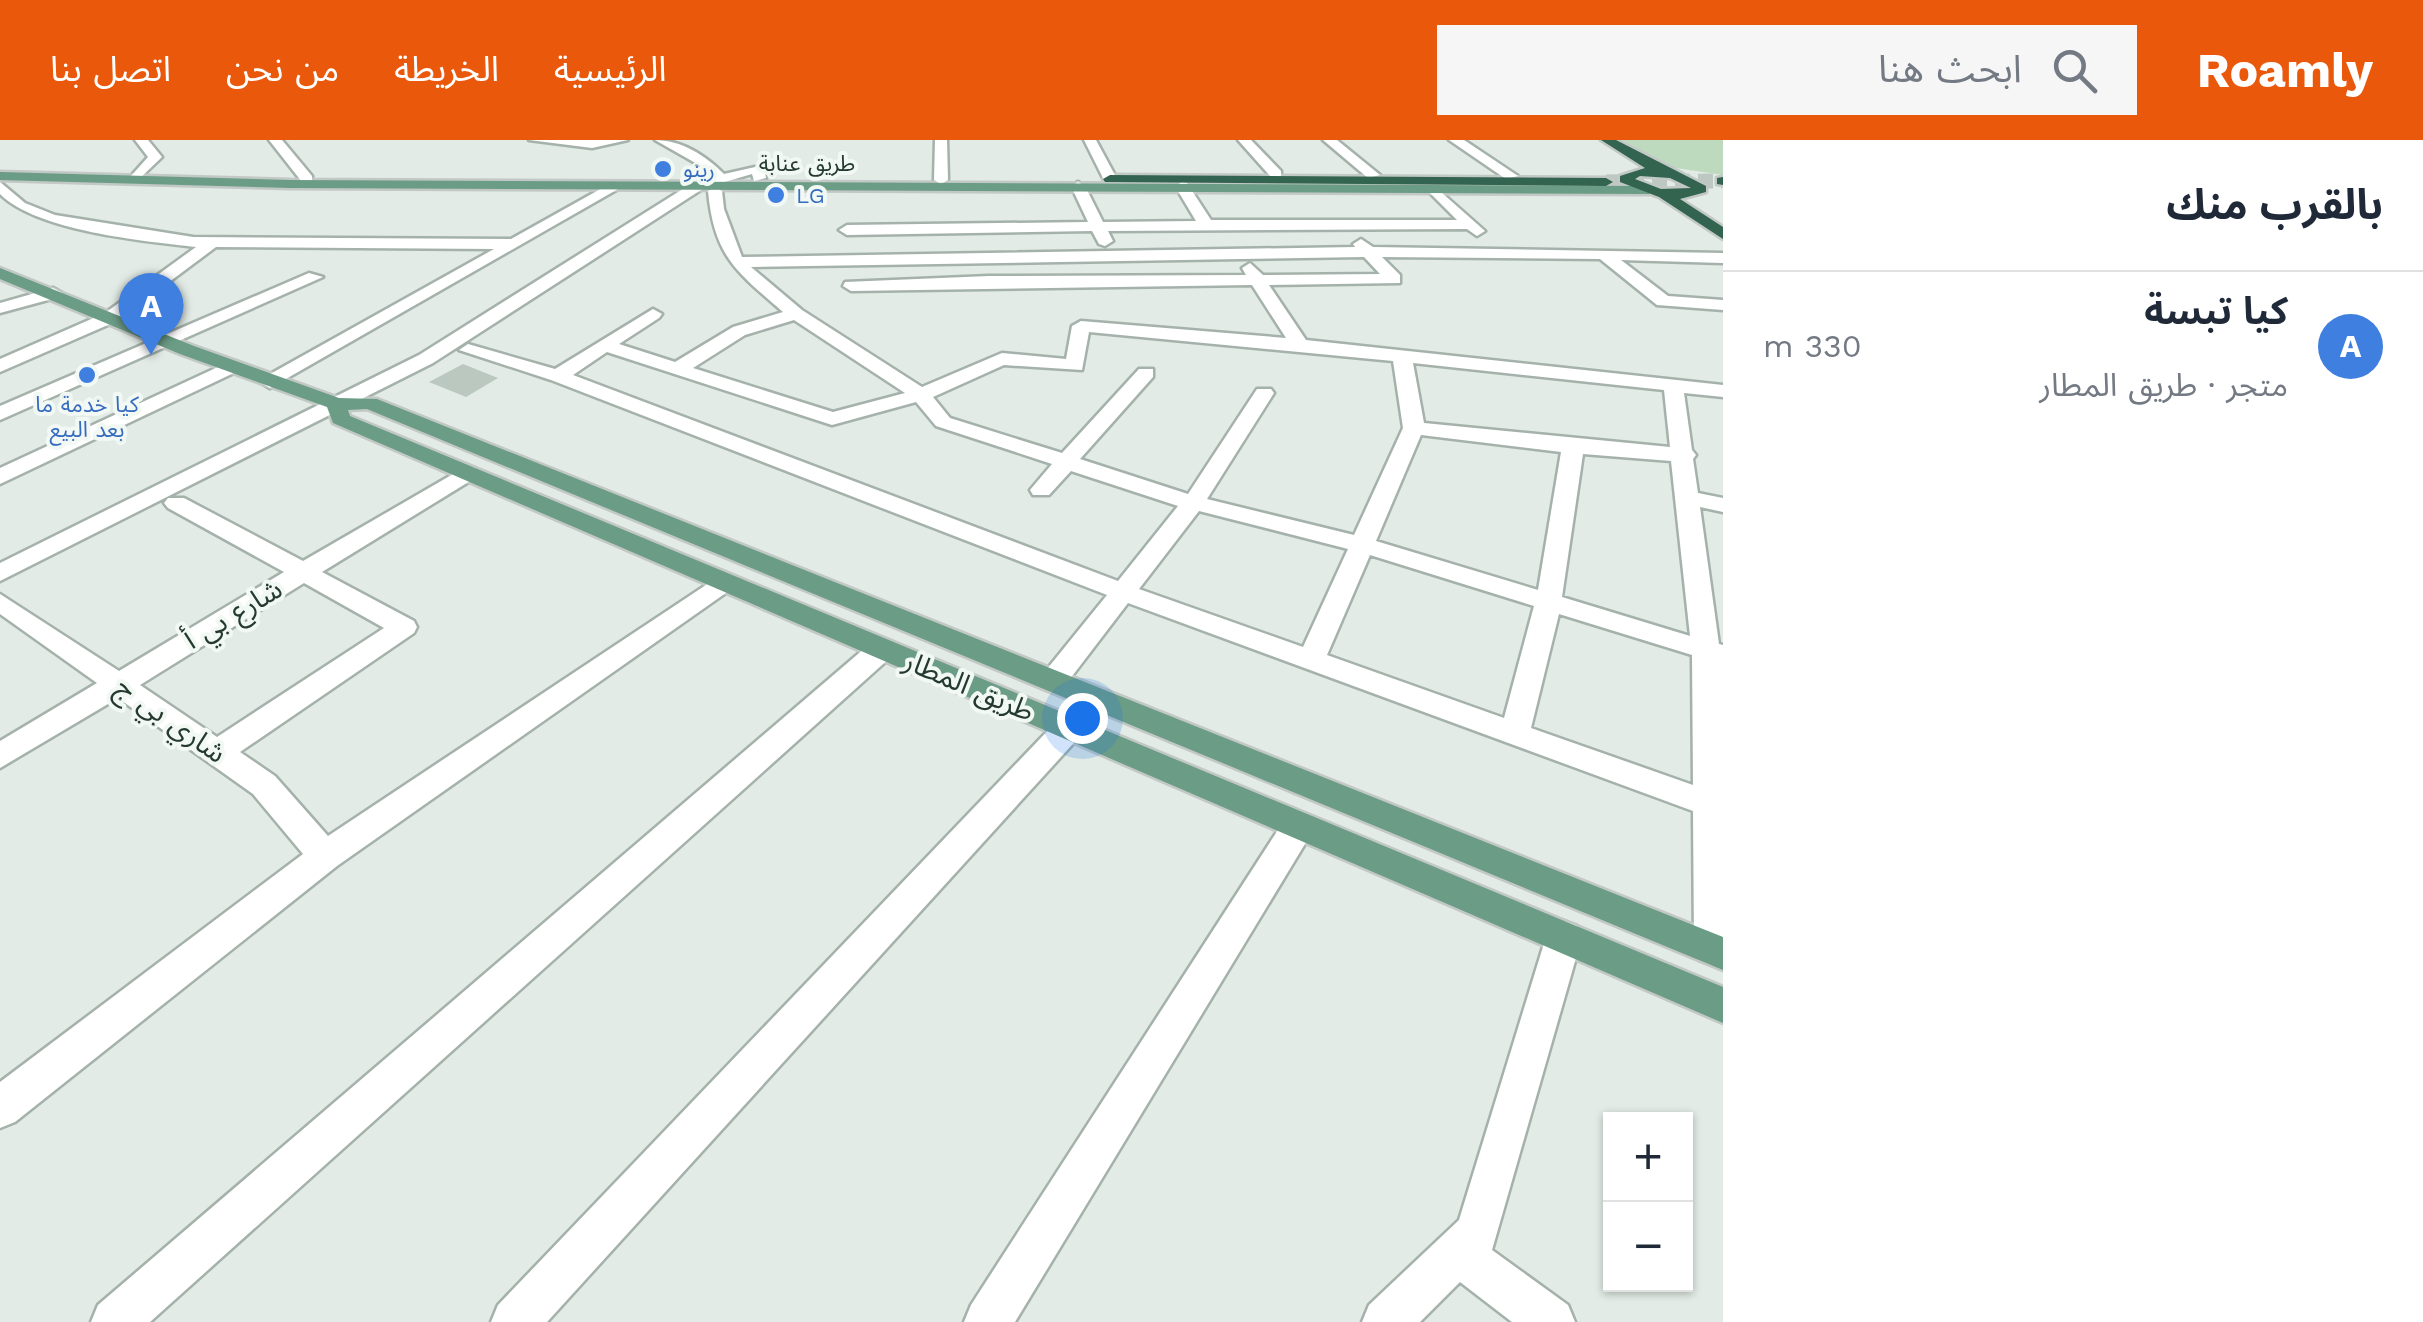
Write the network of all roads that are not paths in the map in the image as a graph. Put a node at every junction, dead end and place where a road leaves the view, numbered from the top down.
1 (141, 140) edge
2 (275, 140) edge
3 (535, 140) edge
4 (622, 140) edge
5 (661, 140) edge
6 (941, 140) edge
7 (1090, 140) edge
8 (1244, 140) edge
9 (1330, 140) edge
10 (1454, 140) edge
11 (1600, 144) edge
12 (0, 173) edge
13 (1276, 174) junction
14 (1373, 175) junction
15 (1624, 175) junction
16 (1672, 175) junction
17 (138, 176) junction
18 (1511, 176) junction
19 (308, 179) junction
20 (941, 180) junction
21 (1115, 182) junction
22 (1722, 183) edge
23 (618, 185) junction
24 (714, 185) junction
25 (0, 186) edge
26 (1078, 186) junction
27 (1182, 186) junction
28 (1433, 189) junction
29 (1656, 191) junction
30 (1700, 196) junction
31 (1723, 214) edge
32 (1340, 223) junction
33 (1470, 225) junction
34 (1213, 226) junction
35 (1100, 227) junction
36 (847, 230) dead end
37 (1723, 234) edge
38 (210, 243) junction
39 (512, 244) junction
40 (1369, 252) junction
41 (1502, 252) junction
42 (1240, 253) junction
43 (1111, 254) junction
44 (1604, 254) junction
45 (1723, 258) edge
46 (736, 262) junction
47 (1, 274) edge
48 (316, 277) dead end
49 (1125, 281) junction
50 (1259, 281) junction
51 (851, 286) dead end
52 (52, 292) junction
53 (1723, 305) edge
54 (0, 308) edge
55 (653, 314) dead end
56 (796, 314) junction
57 (111, 317) junction
58 (168, 341) junction
59 (1300, 345) junction
60 (606, 346) junction
61 (468, 350) junction
62 (1402, 356) junction
63 (0, 366) edge
64 (232, 367) junction
65 (677, 369) junction
66 (1146, 374) dead end
67 (558, 376) junction
68 (270, 382) junction
69 (1673, 386) junction
70 (1723, 391) edge
71 (1264, 392) dead end
72 (921, 395) junction
73 (370, 403) junction
74 (339, 412) junction
75 (0, 414) edge
76 (1414, 428) junction
77 (1572, 447) junction
78 (1685, 455) junction
79 (1066, 464) junction
80 (467, 473) junction
81 (0, 476) edge
82 (1041, 490) dead end
83 (1689, 498) junction
84 (176, 503) junction
85 (1193, 503) junction
86 (1723, 505) edge
87 (1363, 545) junction
88 (303, 572) junction
89 (0, 573) edge
90 (727, 583) junction
91 (1123, 592) junction
92 (0, 593) edge
93 (1549, 600) junction
94 (0, 602) edge
95 (882, 649) junction
96 (1715, 653) edge
97 (1310, 660) junction
98 (1053, 681) junction
99 (118, 684) junction
100 (1069, 728) junction
101 (1515, 734) junction
102 (218, 752) junction
103 (0, 756) edge
104 (1717, 807) edge
105 (1299, 825) junction
106 (326, 856) junction
107 (1564, 937) junction
108 (1717, 952) edge
109 (1723, 1005) edge
110 (0, 1107) edge
111 (1457, 1252) junction
112 (115, 1322) edge
113 (514, 1322) edge
114 (988, 1322) edge
115 (1386, 1322) edge
116 (1551, 1322) edge

1 - 17 street
2 - 19 street
3 - 4 street
5 - 24 street
6 - 20 street
7 - 21 street
8 - 13 street
9 - 14 street
10 - 18 street
11 - 15 highway
12 - 17 main road, طريق عنابة
12 - 23 main road, طريق عنابة
13 - 14 main road
13 - 21 main road
14 - 18 main road
15 - 16 highway
15 - 18 main road
15 - 21 highway, طريق عنابة
15 - 22 highway
15 - 29 highway
16 - 22 highway
16 - 30 highway
17 - 19 main road, طريق عنابة
19 - 24 main road, طريق عنابة
20 - 21 main road, طريق عنابة
20 - 24 main road, طريق عنابة
21 - 26 main road, طريق عنابة
21 - 27 main road
22 - 30 highway
23 - 24 main road, طريق عنابة
23 - 39 street
24 - 26 main road, طريق عنابة
24 - 46 street
24 - 61 street
24 - 74 street
25 - 38 street
26 - 35 street
27 - 28 main road
27 - 34 street
28 - 29 main road
28 - 33 street
29 - 30 highway
29 - 37 highway
30 - 31 highway
32 - 33 street
32 - 34 street
32 - 40 street
33 - 41 street
34 - 35 street
34 - 42 street
35 - 36 street
35 - 43 street
38 - 39 street
38 - 57 street
39 - 68 street
40 - 41 street
40 - 42 street
40 - 50 street
41 - 44 street
42 - 43 street
42 - 50 street
43 - 46 street
43 - 49 street
44 - 45 street
44 - 53 street
46 - 56 street
47 - 52 main road, طريق المطار
48 - 58 street
49 - 50 street
49 - 51 street
50 - 59 street
52 - 54 street
52 - 57 main road, طريق المطار
55 - 60 street
56 - 65 street
56 - 72 street
57 - 58 main road, طريق المطار
57 - 63 street
58 - 64 main road, طريق المطار
58 - 75 street
59 - 62 street
59 - 72 street
60 - 65 street
60 - 67 street
61 - 67 street
61 - 73 street
62 - 69 street
62 - 76 street
64 - 68 main road, طريق المطار
64 - 81 street
65 - 72 street
66 - 79 street
67 - 91 street
68 - 74 main road, طريق المطار
69 - 70 street
69 - 78 street
71 - 85 street
72 - 79 street
73 - 74 main road, طريق المطار
73 - 98 main road, طريق المطار
74 - 80 main road, طريق المطار
74 - 84 street
74 - 89 street
76 - 77 street
76 - 87 street
77 - 78 street
77 - 93 street
78 - 83 street
79 - 82 street
79 - 85 street
80 - 88 street, شارع بي أ
80 - 90 main road, طريق المطار
83 - 86 street
83 - 96 street
84 - 88 street
84 - 92 street
85 - 87 street
85 - 91 street
87 - 93 street
87 - 97 street
88 - 99 street, شارع بي أ
88 - 102 street
90 - 95 main road, طريق المطار
90 - 106 street
91 - 97 street
91 - 98 street
93 - 96 street
93 - 101 street
94 - 99 street, شاري بي ج
95 - 100 main road, طريق المطار
95 - 112 street
96 - 104 street
97 - 101 street
98 - 108 main road, طريق المطار
99 - 102 street, شاري بي ج
99 - 103 street, شارع بي أ
100 - 105 main road, طريق المطار
100 - 113 street
101 - 104 street
102 - 106 street, شاري بي ج
104 - 108 street
105 - 107 main road, طريق المطار
105 - 114 street
106 - 110 street
107 - 109 main road, طريق المطار
107 - 111 street
111 - 115 street
111 - 116 street

